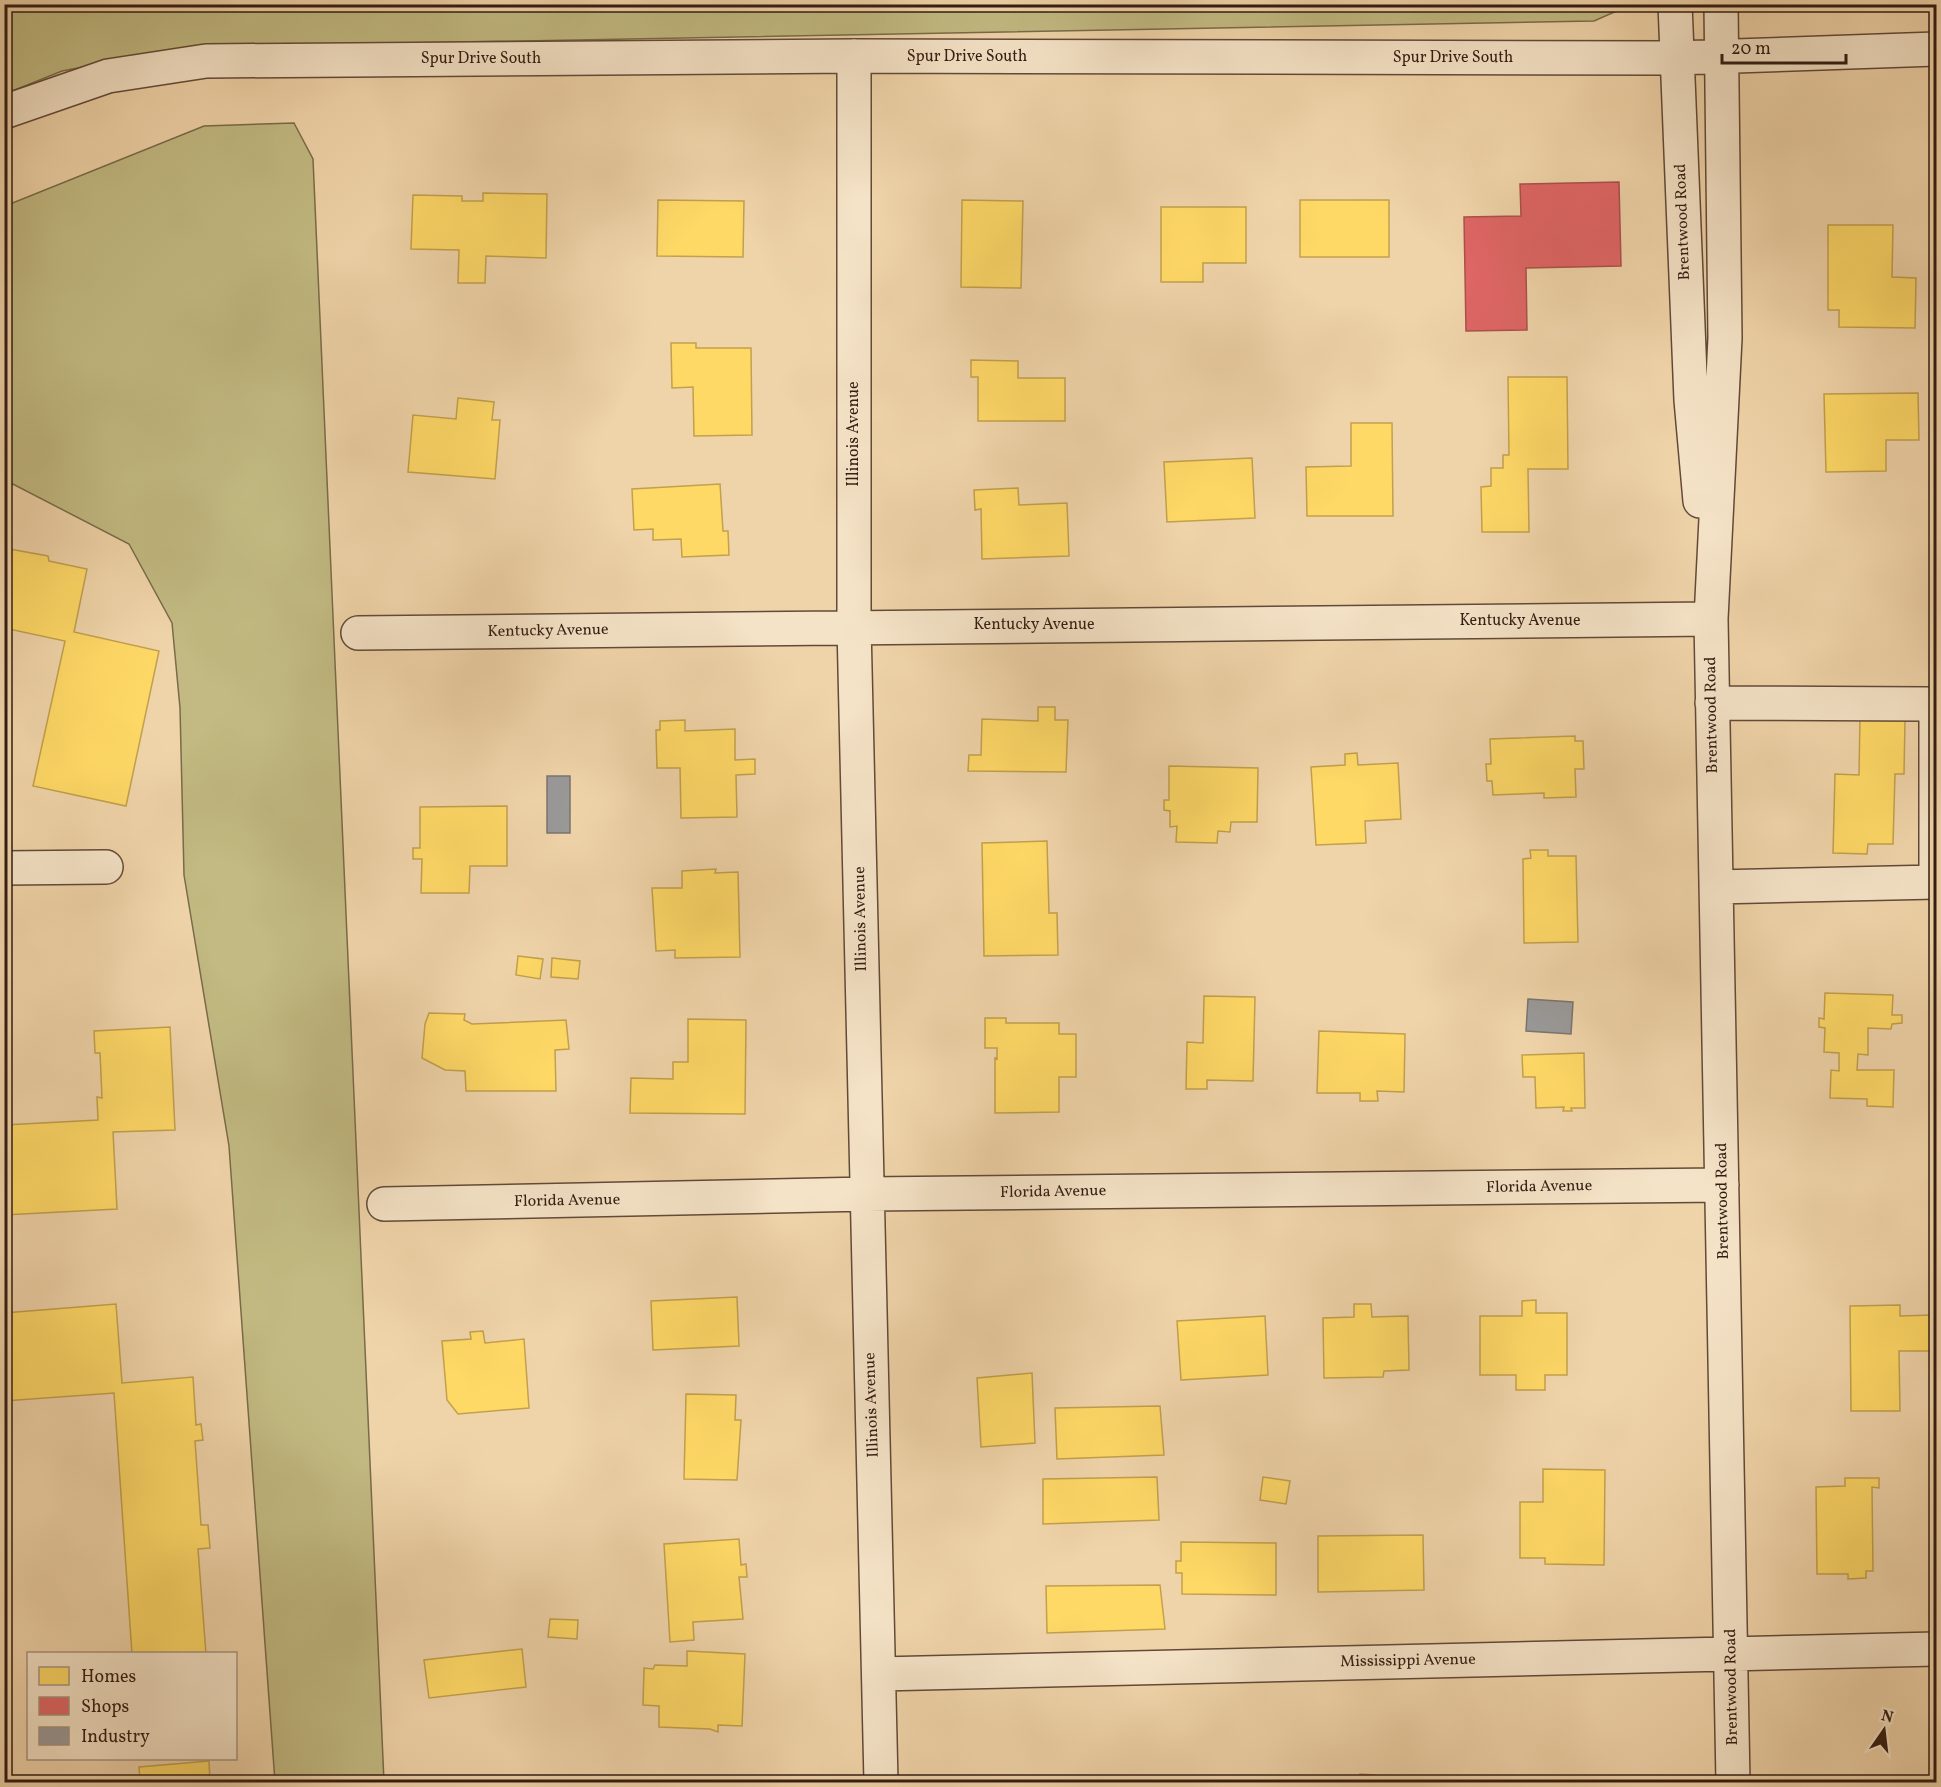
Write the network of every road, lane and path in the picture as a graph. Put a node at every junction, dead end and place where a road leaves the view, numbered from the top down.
1 (1675, 4) edge
2 (1721, 4) edge
3 (1936, 49) edge
4 (854, 56) junction
5 (1720, 56) junction
6 (1676, 58) junction
7 (4, 112) edge
8 (1711, 619) junction
9 (854, 626) junction
10 (358, 633) dead end
11 (1712, 703) junction
12 (105, 867) dead end
13 (4, 868) edge
14 (1716, 887) junction
15 (1722, 1185) junction
16 (867, 1194) junction
17 (384, 1204) dead end
18 (1936, 1648) edge
19 (1731, 1652) junction
20 (879, 1674) junction
21 (881, 1782) edge
22 (1733, 1782) edge

1 - 6 street, Brentwood Road
2 - 5 street, Brentwood Road
3 - 5 street, Spur Drive South
4 - 6 street, Spur Drive South
4 - 7 street, Spur Drive South
4 - 9 street, Illinois Avenue
5 - 6 street, Spur Drive South
5 - 8 street, Brentwood Road
6 - 8 street, Brentwood Road
8 - 9 street, Kentucky Avenue
8 - 11 street, Brentwood Road
9 - 10 street, Kentucky Avenue
9 - 16 street, Illinois Avenue
11 - 14 street, Brentwood Road
11 - 14 street
12 - 13 street
14 - 15 street, Brentwood Road
15 - 16 street, Florida Avenue
15 - 19 street, Brentwood Road
16 - 17 street, Florida Avenue
16 - 20 street, Illinois Avenue
18 - 19 street, Mississippi Avenue
19 - 20 street, Mississippi Avenue
19 - 22 street, Brentwood Road
20 - 21 street, Illinois Avenue

